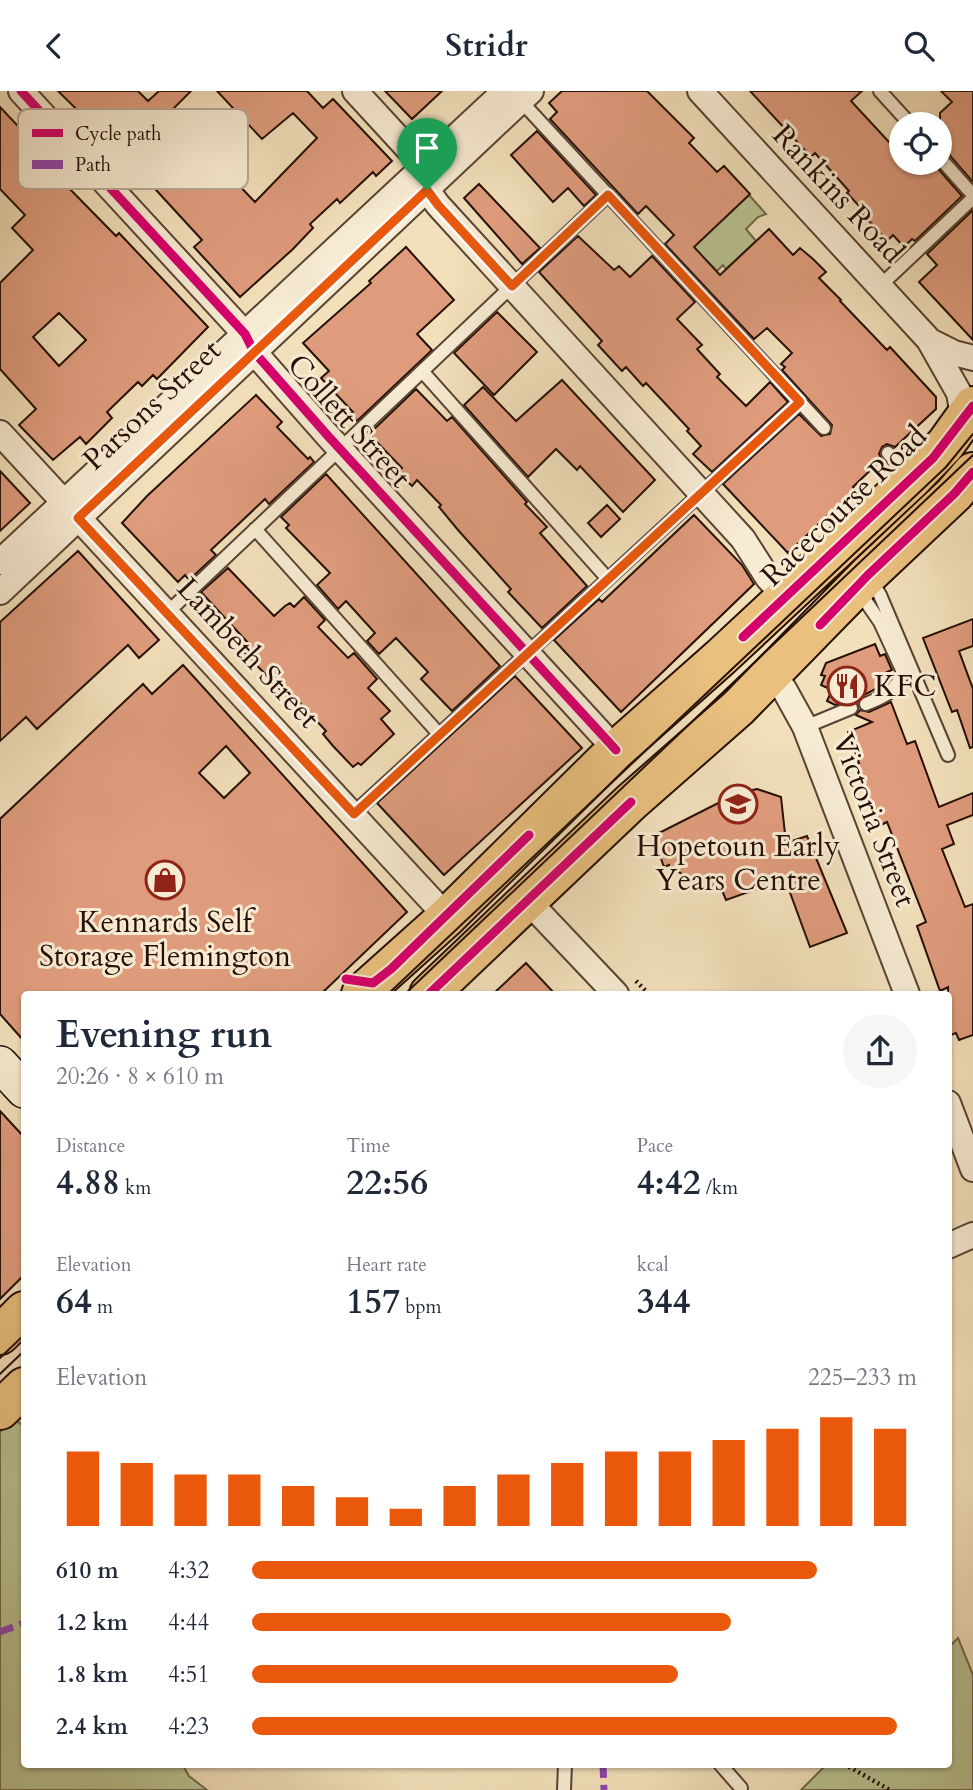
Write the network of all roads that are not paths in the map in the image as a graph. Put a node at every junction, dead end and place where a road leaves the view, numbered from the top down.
1 (21, 91) edge
2 (355, 91) edge
3 (700, 91) edge
4 (880, 91) edge
5 (517, 93) edge
6 (37, 109) edge
7 (899, 112) edge
8 (952, 172) edge
9 (426, 178) junction
10 (110, 189) edge
11 (608, 195) junction
12 (973, 197) edge
13 (512, 286) junction
14 (880, 286) junction
15 (929, 340) junction
16 (249, 343) junction
17 (973, 358) edge
18 (422, 371) junction
19 (800, 402) junction
20 (964, 419) edge
21 (824, 428) dead end
22 (0, 433) edge
23 (340, 449) junction
24 (967, 490) edge
25 (700, 491) junction
26 (71, 510) junction
27 (255, 529) junction
28 (0, 562) edge
29 (607, 577) junction
30 (862, 581) junction
31 (792, 591) junction
32 (0, 592) edge
33 (168, 612) junction
34 (526, 653) junction
35 (772, 674) junction
36 (866, 704) dead end
37 (851, 708) dead end
38 (805, 727) junction
39 (439, 734) junction
40 (616, 750) junction
41 (948, 755) dead end
42 (354, 814) junction
43 (527, 899) junction
44 (447, 917) junction
45 (476, 949) junction
46 (364, 991) edge
47 (432, 991) edge
48 (613, 991) edge
49 (906, 991) edge
50 (0, 1064) edge
51 (21, 1087) edge
52 (952, 1114) edge
53 (973, 1169) edge
54 (973, 1235) edge
55 (952, 1244) edge
56 (21, 1314) edge
57 (0, 1335) edge
58 (21, 1390) edge
59 (0, 1410) edge
60 (565, 1768) edge
61 (724, 1768) edge
62 (741, 1788) dead end
63 (565, 1790) edge

1 - 6 street, Collett Street
2 - 9 street
3 - 14 street, Rankins Road
4 - 7 lane
5 - 9 street, Parsons Street
5 - 11 lane
8 - 12 lane
9 - 13 street
9 - 16 street, Parsons Street
10 - 16 street, Collett Street
11 - 13 lane
11 - 19 lane
12 - 14 lane
13 - 18 lane
13 - 25 street
14 - 15 street, Rankins Road
15 - 17 street, Rankins Road
15 - 20 street, Rankins Road
16 - 23 street, Collett Street
16 - 26 street, Parsons Street
18 - 23 lane
18 - 29 lane
19 - 21 lane
19 - 25 lane
20 - 31 highway, Racecourse Road
22 - 26 street, Lambeth Street
23 - 27 lane
23 - 34 street, Collett Street
24 - 30 highway
25 - 29 lane
25 - 31 street
26 - 28 street, Parsons Street
26 - 32 street, Parsons Street
26 - 33 street, Lambeth Street
27 - 33 lane
27 - 39 lane
29 - 34 lane
30 - 35 highway
30 - 36 lane
30 - 41 lane
31 - 40 highway, Racecourse Road
33 - 42 street, Lambeth Street
34 - 39 lane
34 - 40 street, Collett Street
35 - 38 street, Victoria Street
35 - 43 highway
37 - 38 lane
38 - 49 street, Victoria Street
39 - 42 lane
40 - 44 highway, Racecourse Road
42 - 44 street, Lambeth Street
43 - 45 highway
43 - 48 street
44 - 45 highway
44 - 46 highway, Racecourse Road
45 - 47 highway
50 - 51 street
52 - 53 street
54 - 55 street
56 - 57 highway
58 - 59 highway
60 - 63 lane
61 - 62 lane

